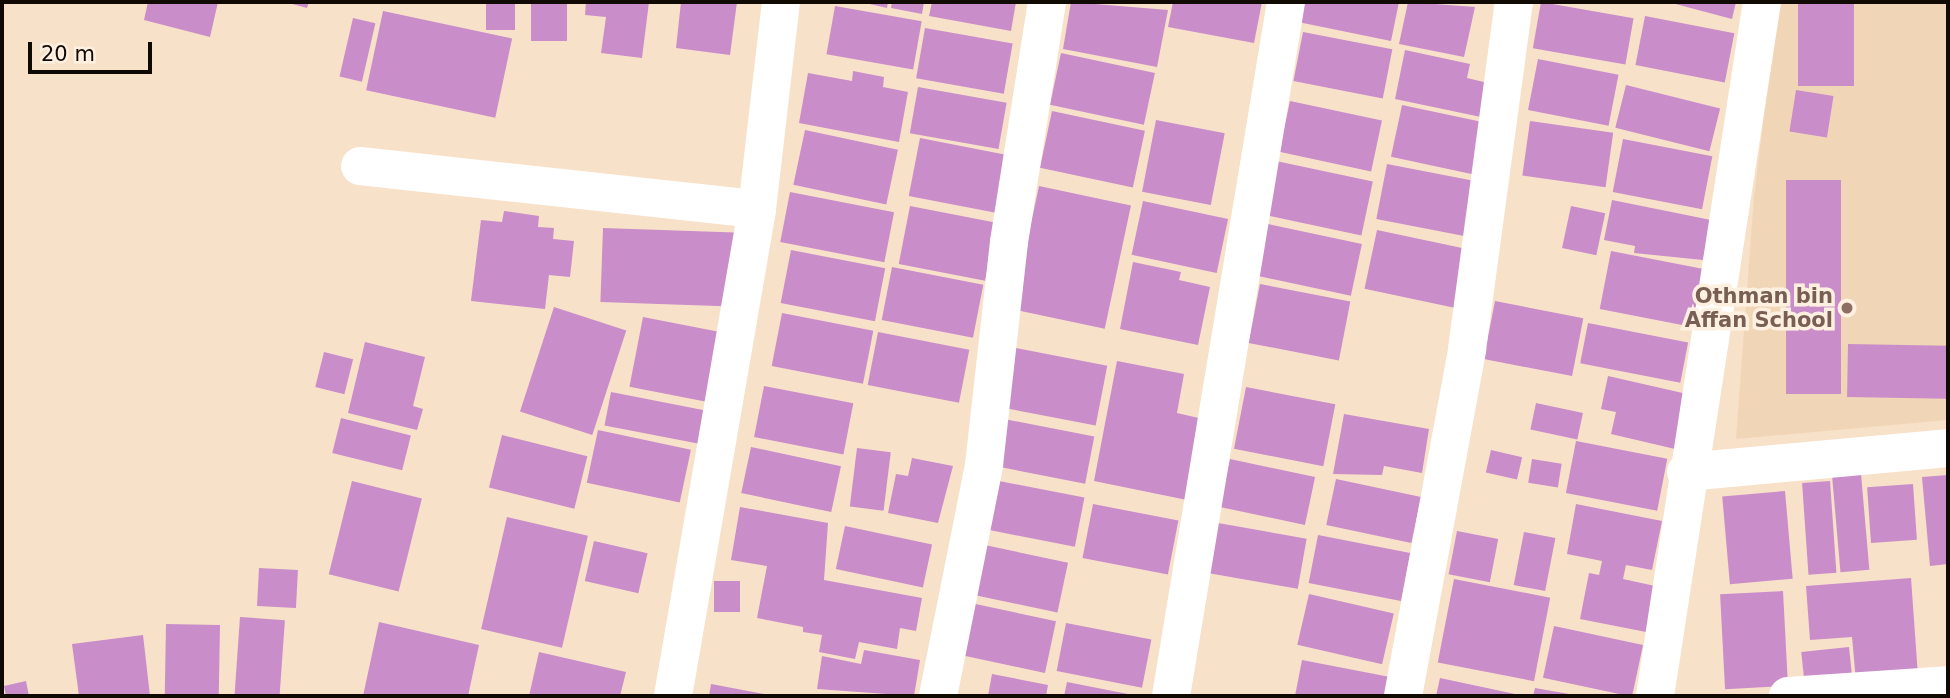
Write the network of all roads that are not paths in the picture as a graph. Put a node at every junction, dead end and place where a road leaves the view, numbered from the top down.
1 (781, 2) edge
2 (1047, 2) edge
3 (1286, 2) edge
4 (1514, 2) edge
5 (1762, 2) edge
6 (360, 166) dead end
7 (757, 209) junction
8 (1948, 448) edge
9 (1686, 472) junction
10 (1948, 685) edge
11 (673, 696) edge
12 (938, 696) edge
13 (1171, 696) edge
14 (1403, 696) edge
15 (1655, 696) edge
16 (1788, 696) edge

1 - 7 street
2 - 12 street
3 - 13 street
4 - 14 street
5 - 9 street
6 - 7 street
7 - 11 street
8 - 9 street
9 - 15 street
10 - 16 street

